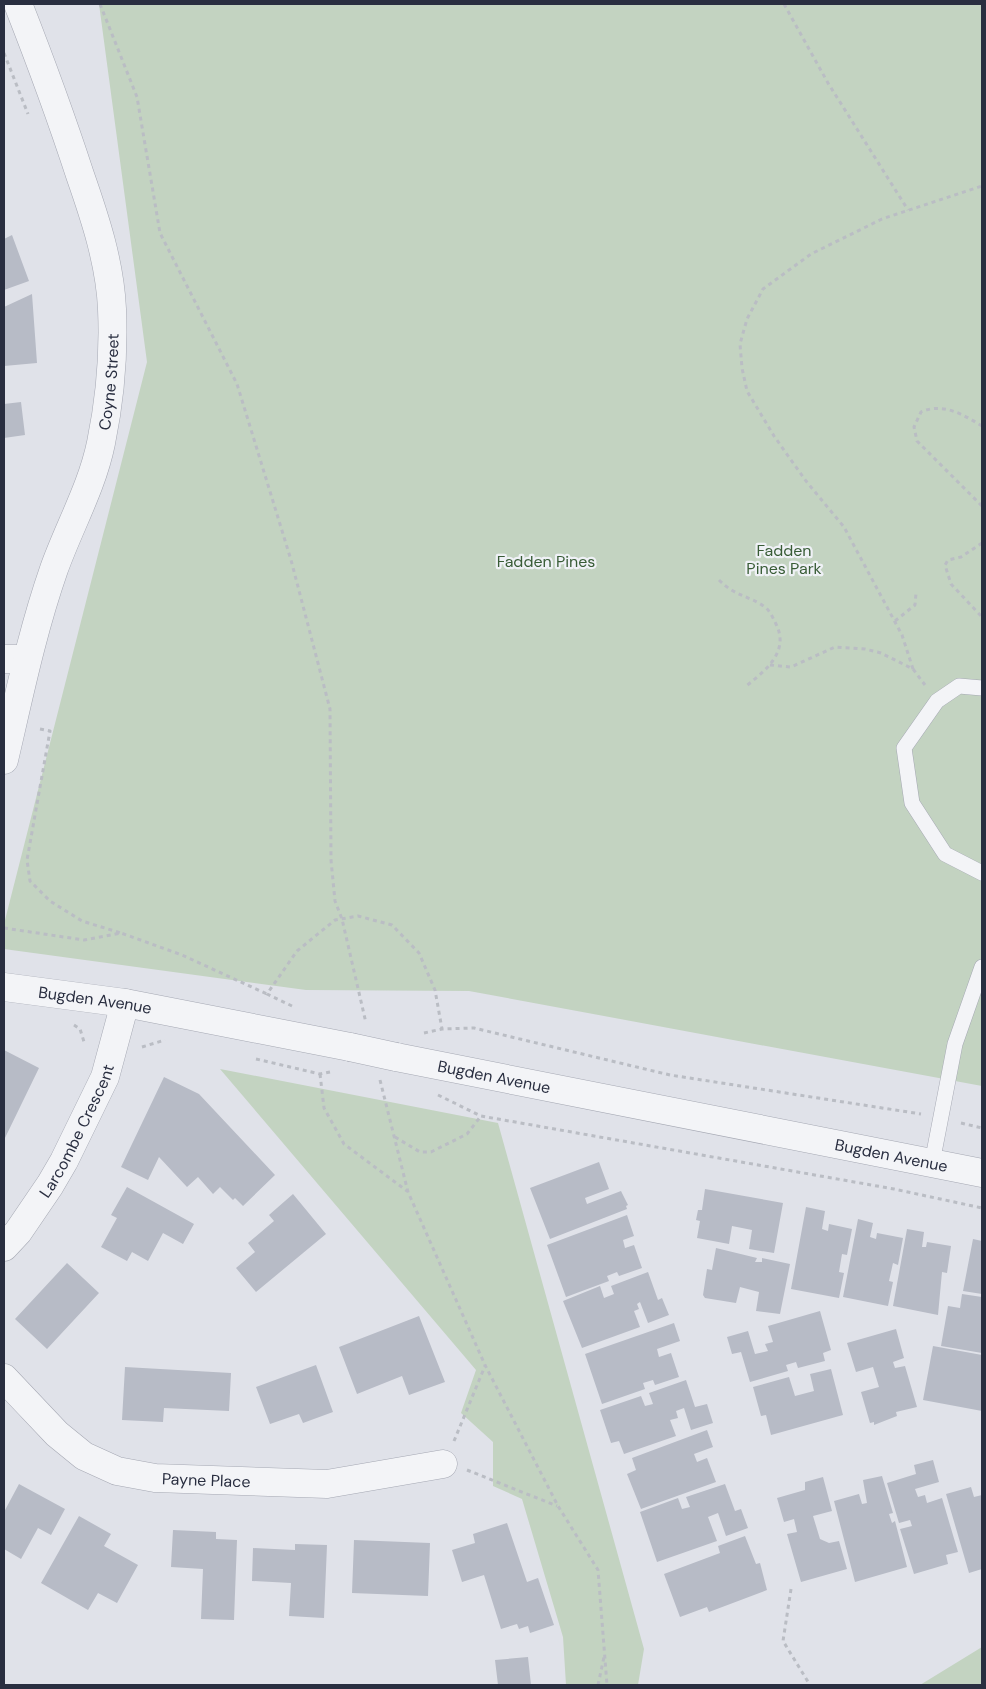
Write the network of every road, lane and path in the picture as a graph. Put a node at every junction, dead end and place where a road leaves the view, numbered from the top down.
1 (18, 4) edge
2 (100, 4) edge
3 (784, 4) edge
4 (4, 54) edge
5 (28, 115) dead end
6 (982, 186) edge
7 (908, 210) junction
8 (982, 426) edge
9 (982, 506) edge
10 (982, 544) edge
11 (719, 580) dead end
12 (916, 592) dead end
13 (982, 617) edge
14 (895, 621) junction
15 (15, 659) edge
16 (770, 665) junction
17 (913, 669) junction
18 (745, 687) dead end
19 (982, 688) edge
20 (937, 701) junction
21 (12, 724) junction
22 (4, 760) edge
23 (982, 873) edge
24 (342, 919) junction
25 (4, 928) edge
26 (121, 933) junction
27 (982, 967) edge
28 (4, 987) edge
29 (267, 994) junction
30 (125, 1003) junction
31 (299, 1010) dead end
32 (66, 1020) dead end
33 (442, 1028) junction
34 (416, 1035) dead end
35 (359, 1038) junction
36 (168, 1039) dead end
37 (137, 1054) dead end
38 (254, 1058) dead end
39 (387, 1066) junction
40 (107, 1067) junction
41 (333, 1072) dead end
42 (320, 1074) junction
43 (431, 1092) dead end
44 (481, 1116) junction
45 (940, 1118) junction
46 (982, 1128) edge
47 (395, 1136) junction
48 (932, 1163) junction
49 (982, 1173) edge
50 (408, 1192) junction
51 (982, 1208) edge
52 (4, 1247) edge
53 (485, 1365) junction
54 (4, 1378) edge
55 (443, 1464) junction
56 (558, 1506) junction
57 (791, 1589) dead end
58 (606, 1651) junction
59 (598, 1685) edge
60 (607, 1685) edge
61 (810, 1685) edge

1 - 15 street, Coyne Street
2 - 24 path
3 - 7 path
4 - 5 path
6 - 7 path
7 - 14 path
8 - 9 path
10 - 13 path
11 - 16 path
12 - 14 path
14 - 17 path
15 - 21 street, Coyne Street
16 - 17 path
16 - 18 path
17 - 20 path
19 - 20 lane
20 - 23 lane
21 - 22 street, Coyne Street
21 - 26 path
24 - 29 path
24 - 33 path
24 - 35 path
25 - 26 path
26 - 29 path
27 - 45 lane
28 - 30 street, Bugden Avenue
29 - 31 path
30 - 35 street, Bugden Avenue
30 - 40 street, Larcombe Crescent
32 - 40 path
33 - 34 path
33 - 45 path
35 - 39 street, Bugden Avenue, bridge
36 - 37 path
38 - 42 path
39 - 47 path
39 - 48 street, Bugden Avenue
40 - 52 street, Larcombe Crescent
41 - 42 path
42 - 50 path
43 - 44 path
44 - 47 path
44 - 51 path
45 - 46 path
45 - 48 lane
47 - 50 path
48 - 49 street, Bugden Avenue
50 - 53 path
53 - 55 path
53 - 56 path
54 - 55 street, Payne Place
55 - 56 path
56 - 58 path
57 - 61 path
58 - 59 path
58 - 60 path

